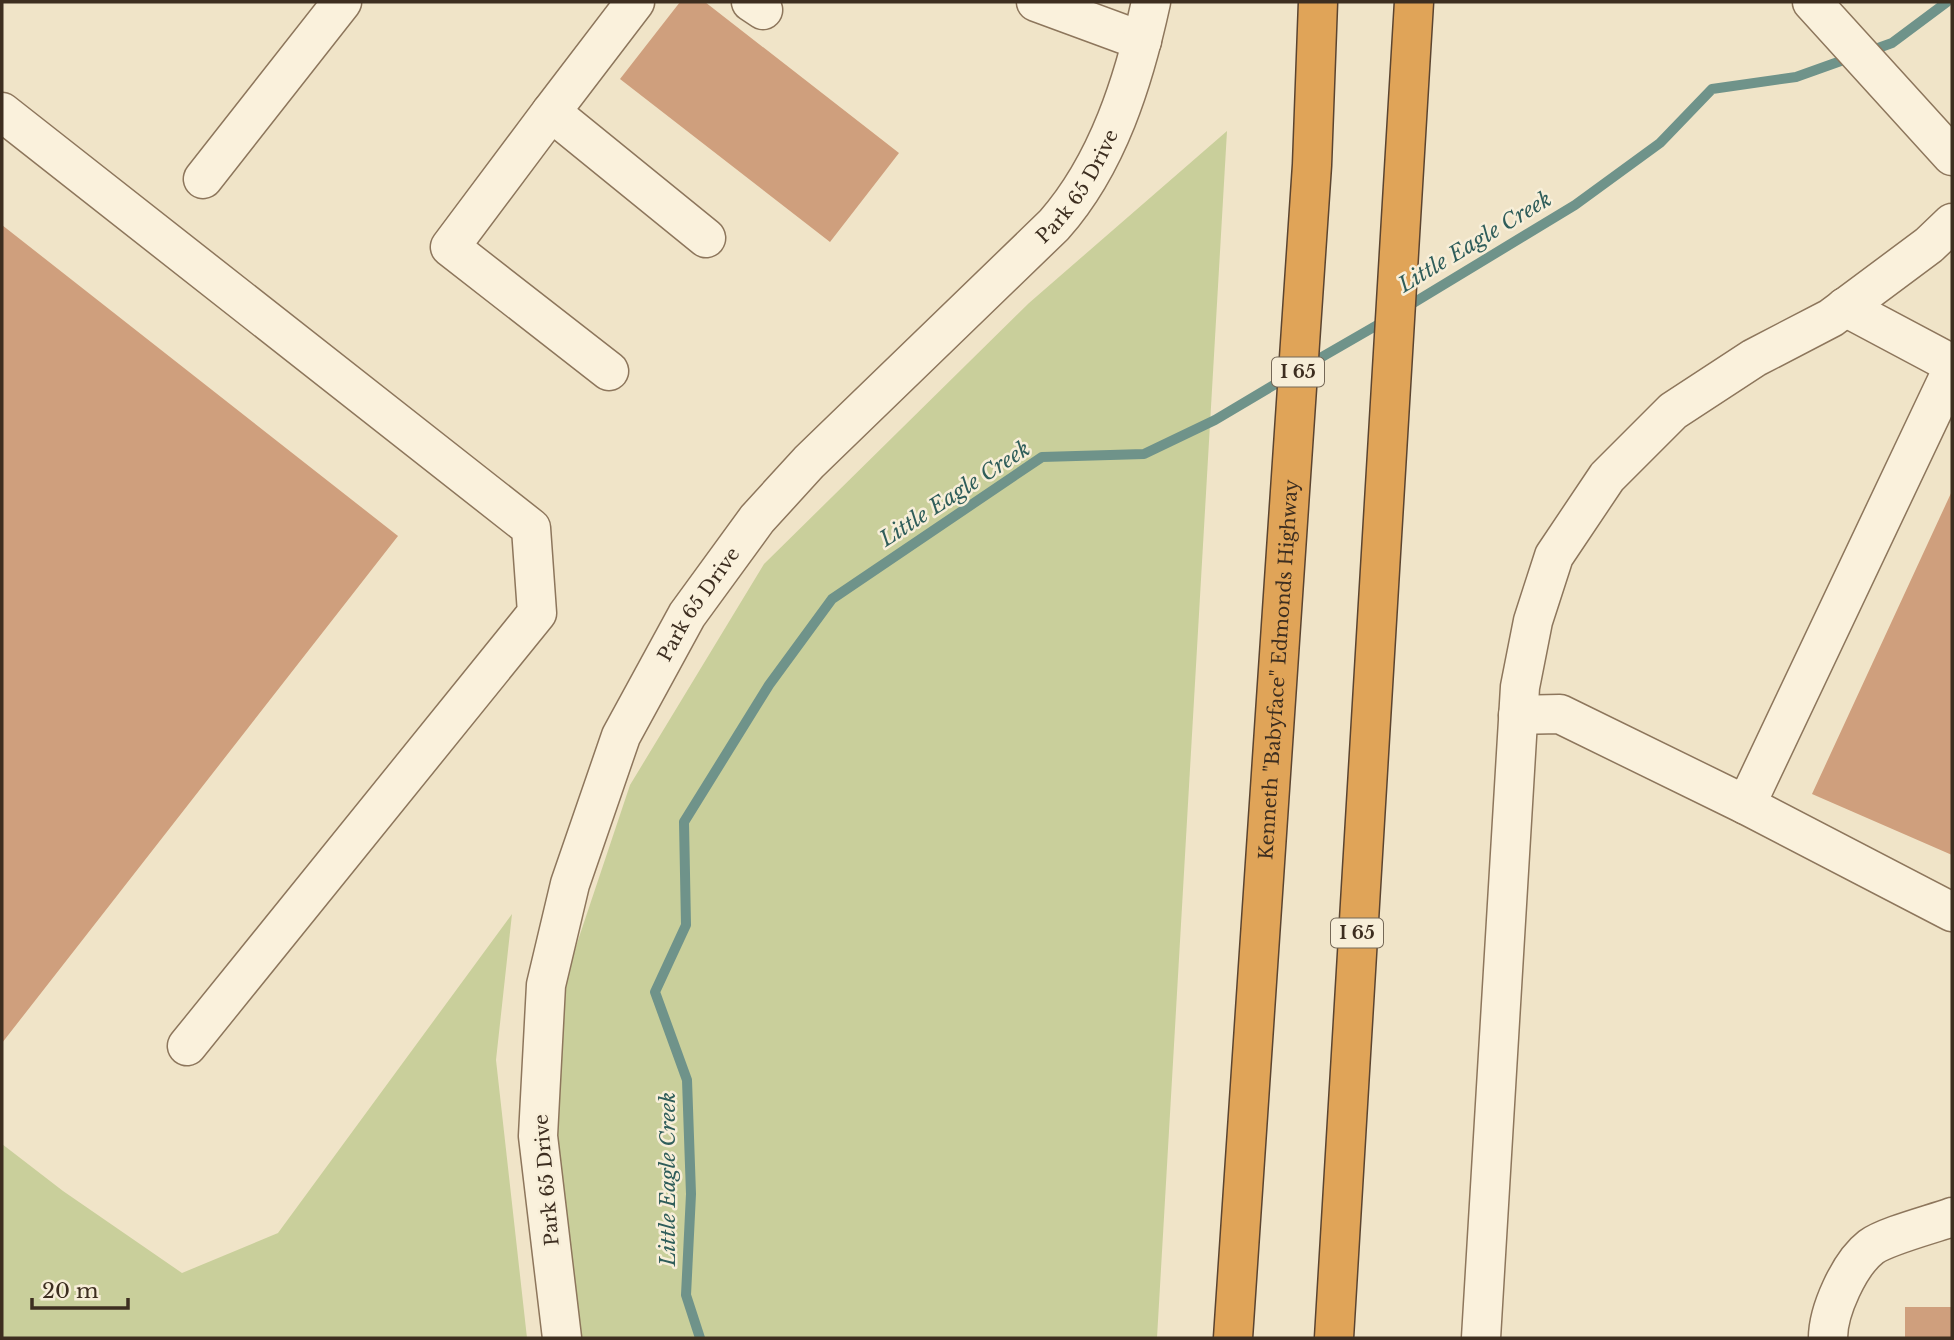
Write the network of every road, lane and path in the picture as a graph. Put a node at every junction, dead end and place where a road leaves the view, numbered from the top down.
1 (341, 2) edge
2 (635, 2) edge
3 (1036, 2) edge
4 (1151, 2) edge
5 (1318, 2) edge
6 (1414, 2) edge
7 (1812, 2) edge
8 (1142, 41) junction
9 (2, 112) edge
10 (551, 112) junction
11 (1949, 153) edge
12 (203, 179) dead end
13 (1952, 223) edge
14 (706, 238) dead end
15 (1845, 307) junction
16 (1952, 364) edge
17 (1952, 370) edge
18 (609, 371) dead end
19 (1518, 715) junction
20 (1746, 805) junction
21 (1952, 912) edge
22 (187, 1046) dead end
23 (1952, 1217) edge
24 (562, 1338) edge
25 (1233, 1338) edge
26 (1334, 1338) edge
27 (1481, 1338) edge
28 (1828, 1338) edge

1 - 12 street
2 - 10 street
3 - 8 street
4 - 8 street, Park 65 Drive
5 - 25 highway, Kenneth "Babyface" Edmonds Highway / I 65
6 - 26 highway, I 65
7 - 11 street
8 - 24 street, Park 65 Drive
9 - 22 street
10 - 14 street
10 - 18 street
13 - 15 street
15 - 16 street
15 - 19 street
17 - 20 street
19 - 20 street
19 - 27 street
20 - 21 street
23 - 28 street

